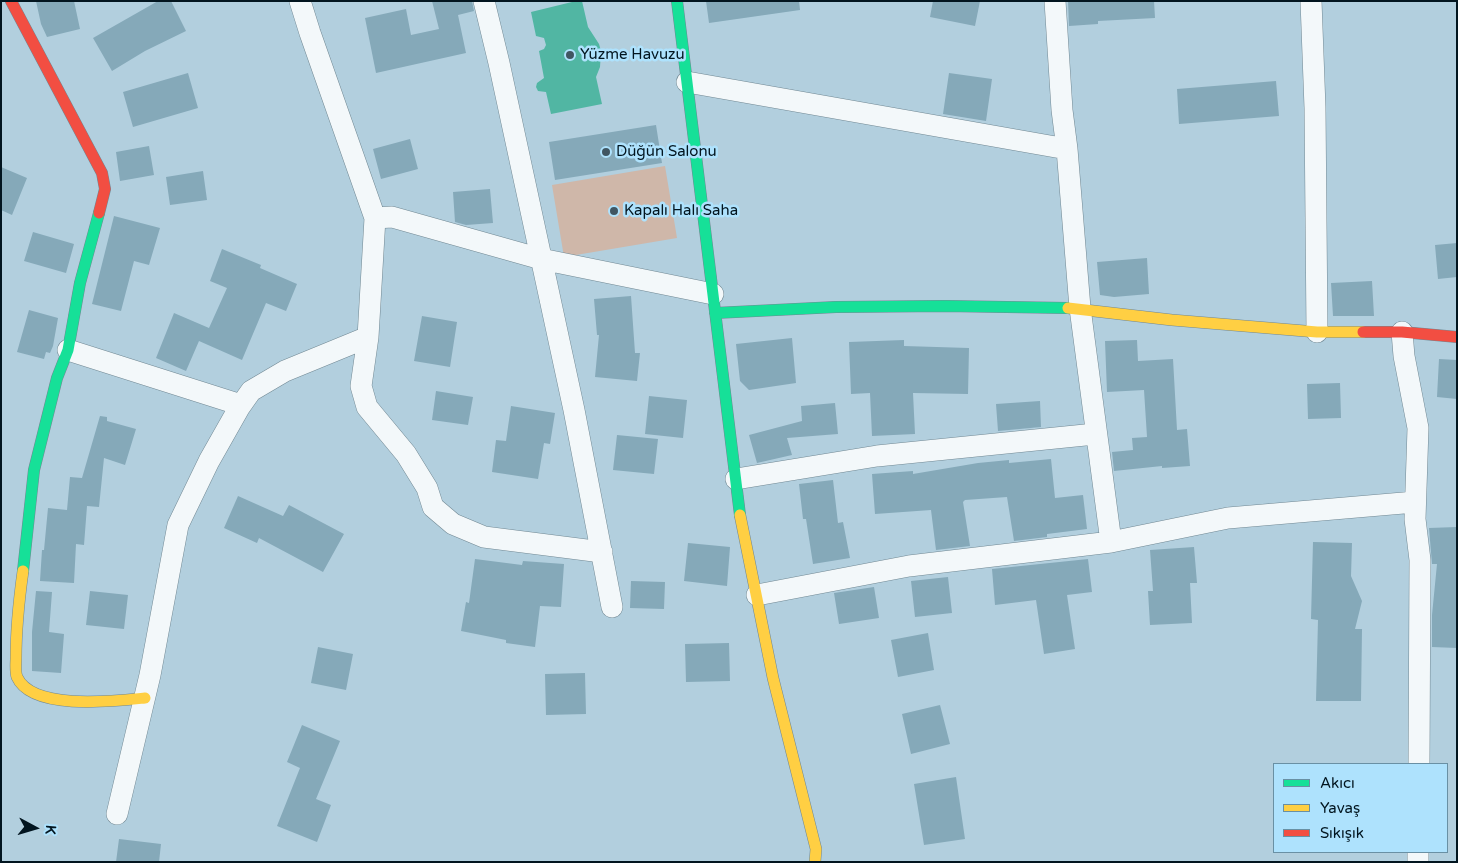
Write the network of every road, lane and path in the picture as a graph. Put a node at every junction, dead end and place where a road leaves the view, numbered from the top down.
1 (11, 1) edge
2 (300, 1) edge
3 (484, 1) edge
4 (678, 1) edge
5 (1056, 1) edge
6 (1311, 1) edge
7 (687, 82) junction
8 (1067, 149) junction
9 (375, 218) junction
10 (540, 259) junction
11 (714, 304) junction
12 (1080, 308) junction
13 (1317, 332) junction
14 (1402, 332) junction
15 (368, 337) junction
16 (1457, 337) edge
17 (68, 350) junction
18 (241, 405) junction
19 (1095, 434) junction
20 (736, 479) junction
21 (1415, 502) junction
22 (1111, 542) junction
23 (602, 552) junction
24 (757, 595) junction
25 (612, 608) dead end
26 (144, 698) junction
27 (1419, 763) edge
28 (117, 814) dead end
29 (815, 862) edge

1 - 17 street
2 - 9 street
3 - 10 street
4 - 7 street
5 - 8 street
6 - 13 street
7 - 8 street
7 - 11 street
8 - 12 street
9 - 10 street
9 - 15 street
10 - 11 street
10 - 23 street
11 - 12 street
11 - 20 street
12 - 13 street
12 - 19 street
13 - 14 street
14 - 16 street
14 - 21 street
15 - 18 street
15 - 23 street
17 - 18 street
17 - 26 street
18 - 26 street
19 - 20 street
19 - 22 street
20 - 24 street
21 - 22 street
21 - 27 street
22 - 24 street
23 - 25 street
24 - 29 street
26 - 28 street

